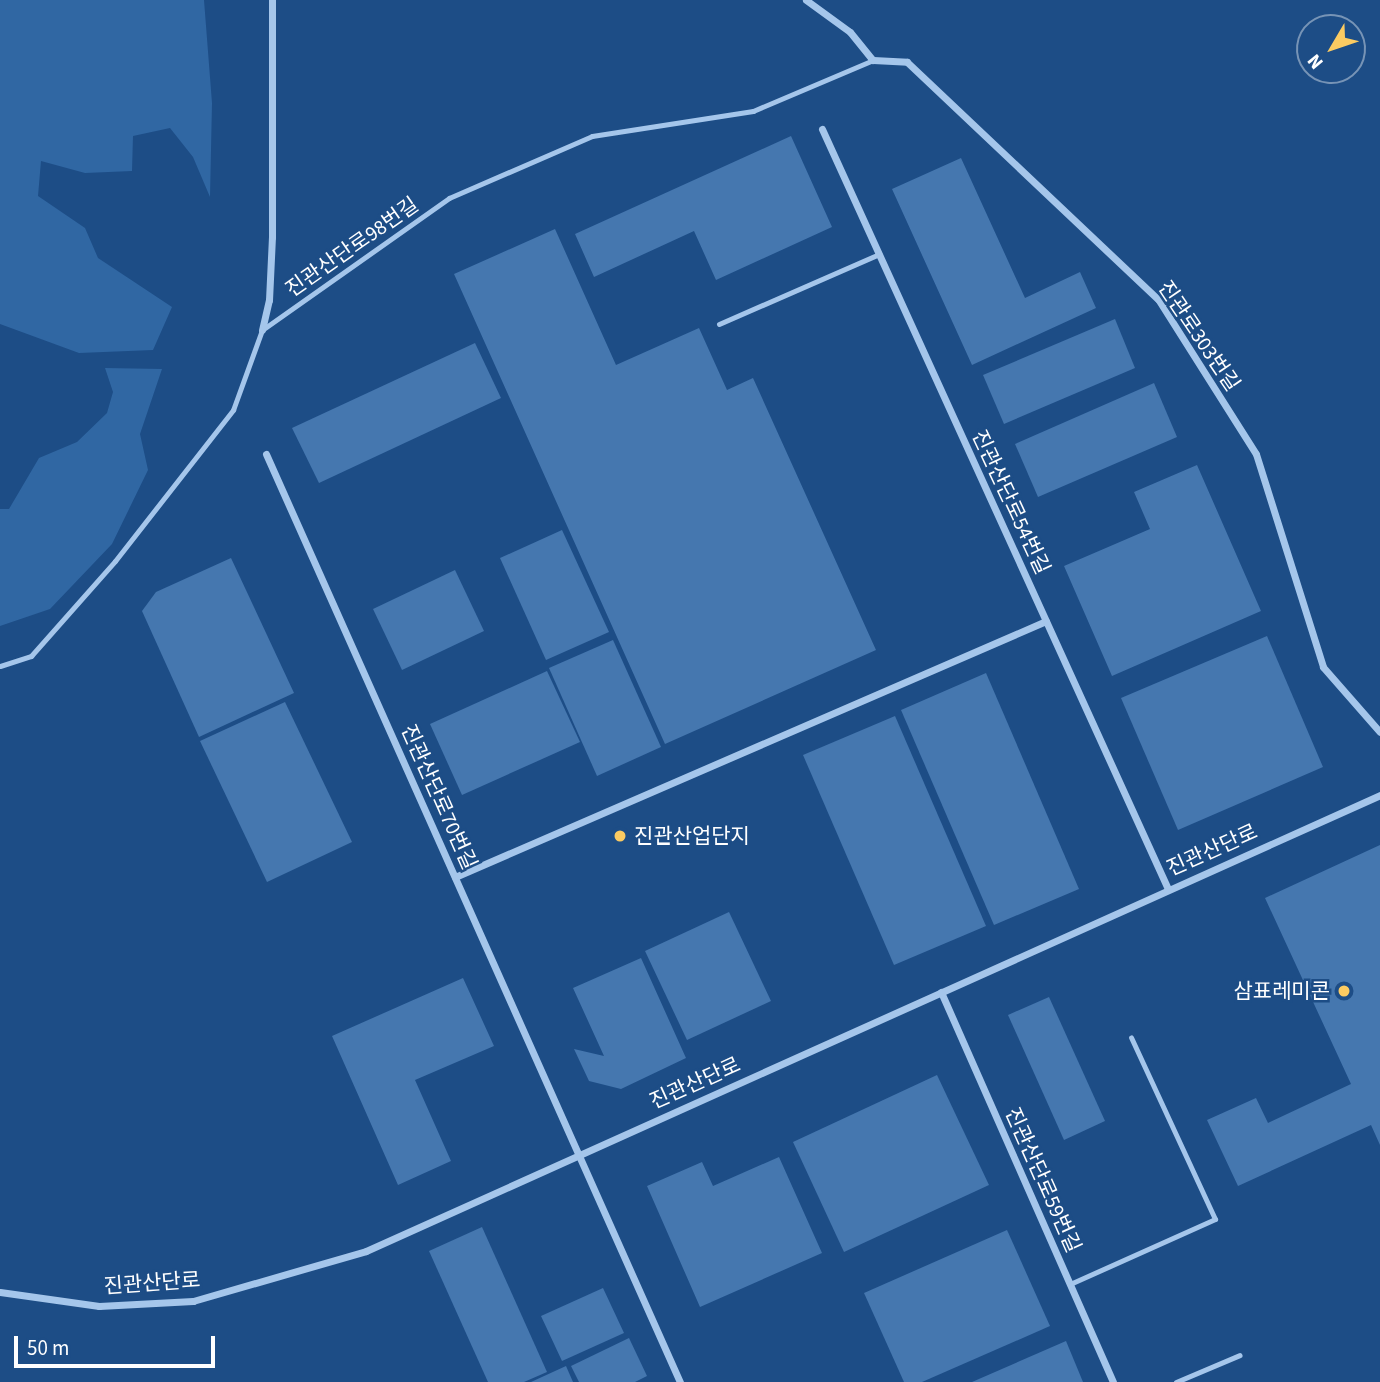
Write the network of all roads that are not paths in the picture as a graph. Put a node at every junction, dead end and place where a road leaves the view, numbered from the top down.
1 (272, 0) edge
2 (806, 0) edge
3 (873, 60) junction
4 (822, 129) dead end
5 (879, 254) junction
6 (719, 324) dead end
7 (262, 330) junction
8 (266, 454) dead end
9 (1046, 621) junction
10 (0, 666) edge
11 (1380, 732) edge
12 (1380, 795) edge
13 (455, 877) junction
14 (1168, 889) junction
15 (941, 992) junction
16 (1131, 1037) dead end
17 (579, 1155) junction
18 (1070, 1284) junction
19 (0, 1292) edge
20 (1240, 1355) dead end
21 (680, 1382) edge
22 (1113, 1382) edge
23 (1176, 1382) edge

1 - 7 street
2 - 3 street
3 - 7 lane, 진관산단로98번길
3 - 11 street, 진관로303번길
4 - 5 street, 진관산단로54번길
5 - 6 lane
5 - 9 street, 진관산단로54번길
7 - 10 lane
8 - 13 street, 진관산단로70번길
9 - 13 street
9 - 14 street, 진관산단로54번길
12 - 14 street, 진관산단로
13 - 17 street, 진관산단로70번길
14 - 15 street, 진관산단로
15 - 17 street, 진관산단로
15 - 18 street, 진관산단로59번길
16 - 18 lane
17 - 19 street, 진관산단로
17 - 21 street
18 - 22 street, 진관산단로59번길
20 - 23 lane

